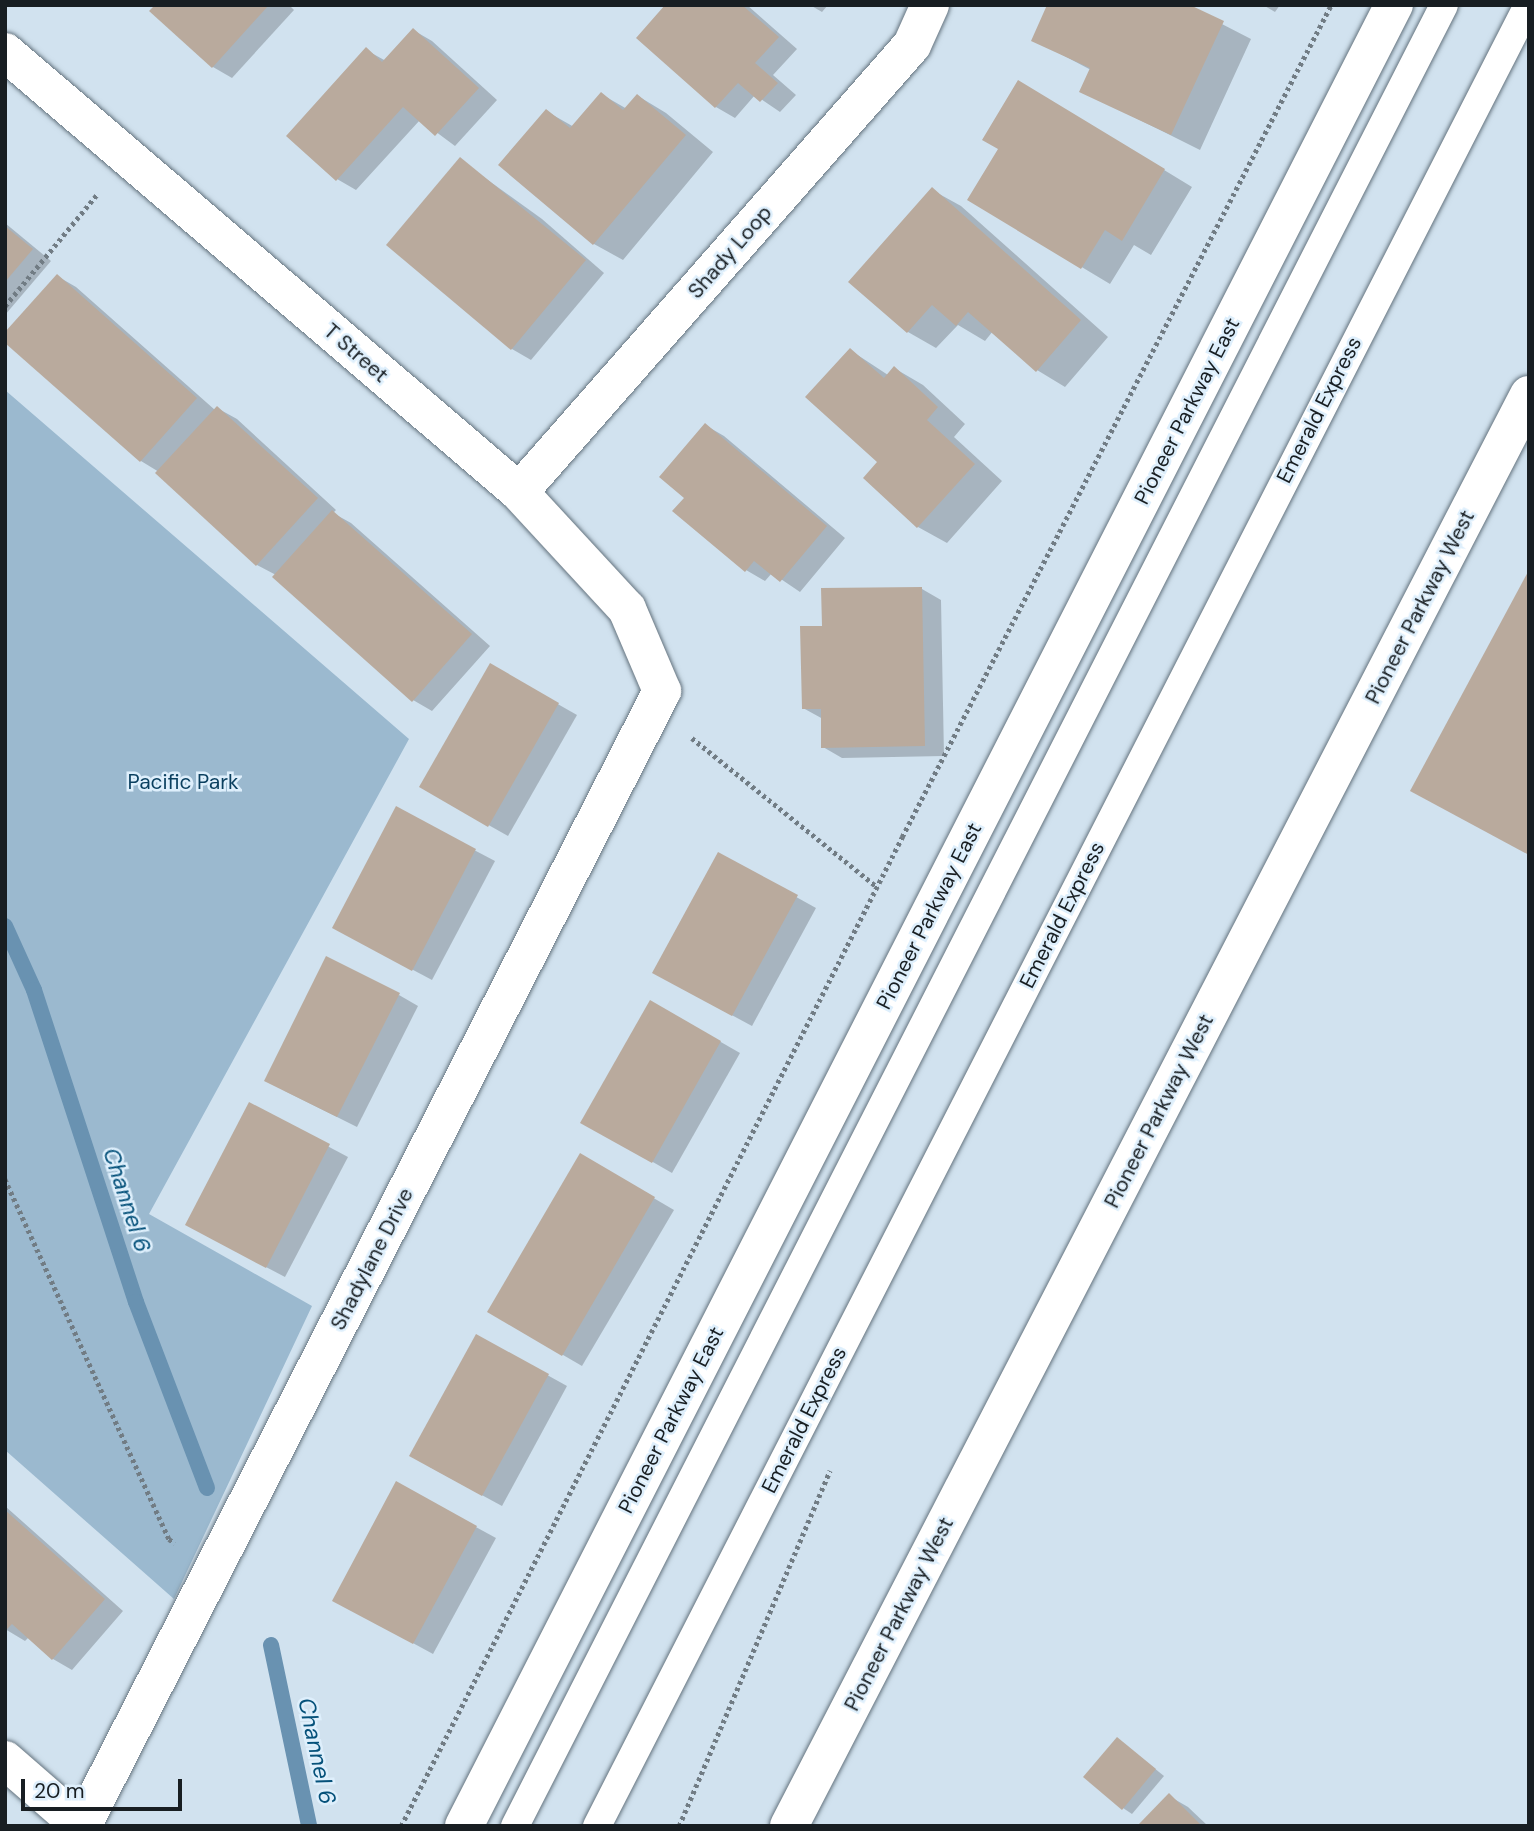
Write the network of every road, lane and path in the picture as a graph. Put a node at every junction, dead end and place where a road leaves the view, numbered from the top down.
1 (930, 5) edge
2 (1331, 5) edge
3 (1394, 5) edge
4 (1444, 5) edge
5 (1528, 5) edge
6 (5, 52) edge
7 (127, 157) junction
8 (5, 306) edge
9 (1529, 395) edge
10 (519, 492) junction
11 (658, 699) junction
12 (877, 887) junction
13 (5, 1179) edge
14 (213, 1569) junction
15 (5, 1760) edge
16 (81, 1826) edge
17 (401, 1826) edge
18 (464, 1826) edge
19 (515, 1826) edge
20 (597, 1826) edge
21 (789, 1826) edge

1 - 10 main road, Shady Loop
2 - 12 path
3 - 18 main road, Pioneer Parkway East
4 - 19 lane
5 - 20 lane, Emerald Express
6 - 7 main road, T Street
7 - 8 path
7 - 10 main road, T Street
9 - 21 main road, Pioneer Parkway West
10 - 11 main road, T Street
11 - 12 path
11 - 14 main road, Shadylane Drive
12 - 17 path
13 - 14 path
14 - 16 main road, Shadylane Drive
15 - 16 main road

